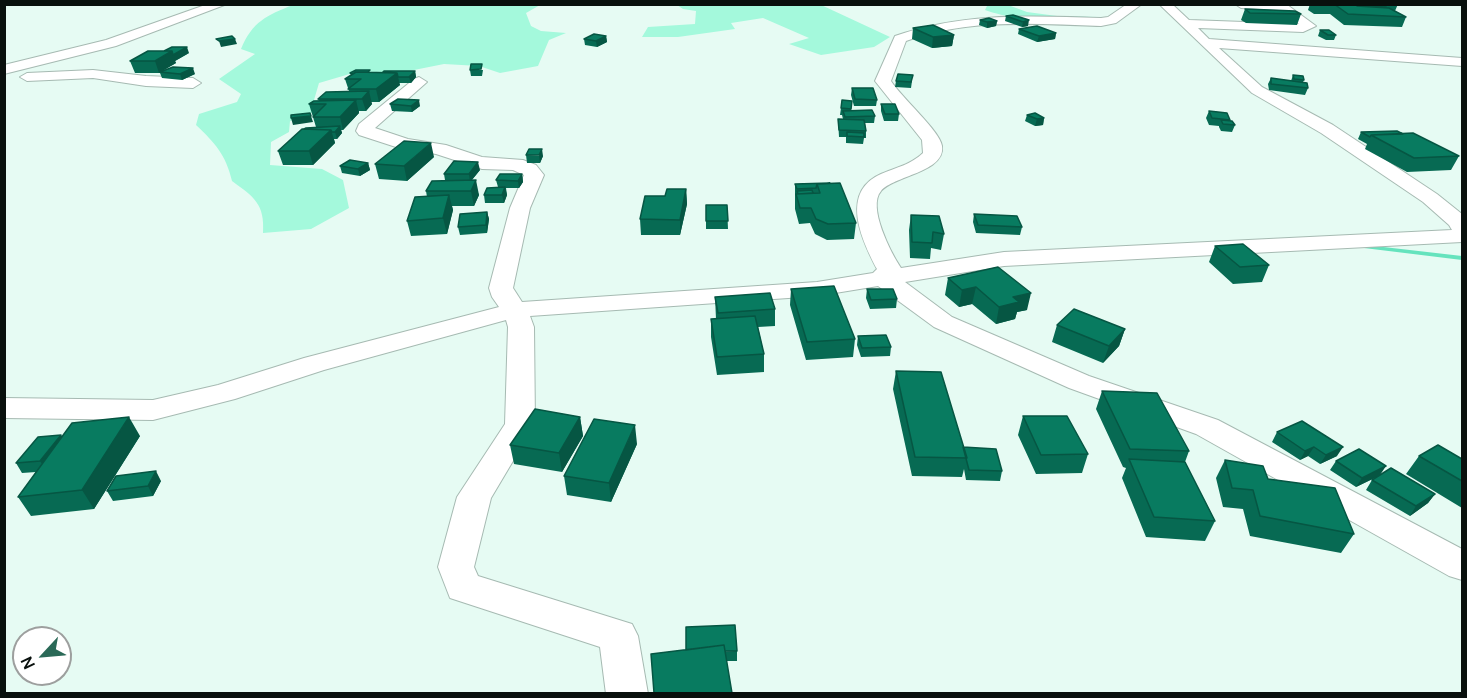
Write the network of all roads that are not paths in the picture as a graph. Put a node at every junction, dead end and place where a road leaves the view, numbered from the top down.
1 (221, 4) edge
2 (1136, 4) edge
3 (1165, 4) edge
4 (1241, 4) edge
5 (1185, 24) junction
6 (1205, 43) junction
7 (1462, 62) edge
8 (4, 70) edge
9 (4, 78) edge
10 (419, 82) dead end
11 (193, 83) dead end
12 (1462, 229) edge
13 (1462, 236) edge
14 (881, 279) junction
15 (516, 310) junction
16 (4, 408) edge
17 (1462, 566) edge
18 (627, 693) edge

1 - 8 street
2 - 14 street
3 - 5 street
4 - 5 street
5 - 6 street
6 - 7 street
6 - 12 street
9 - 11 street
10 - 15 street
13 - 14 street
14 - 15 street
14 - 17 street
15 - 16 street
15 - 18 street

